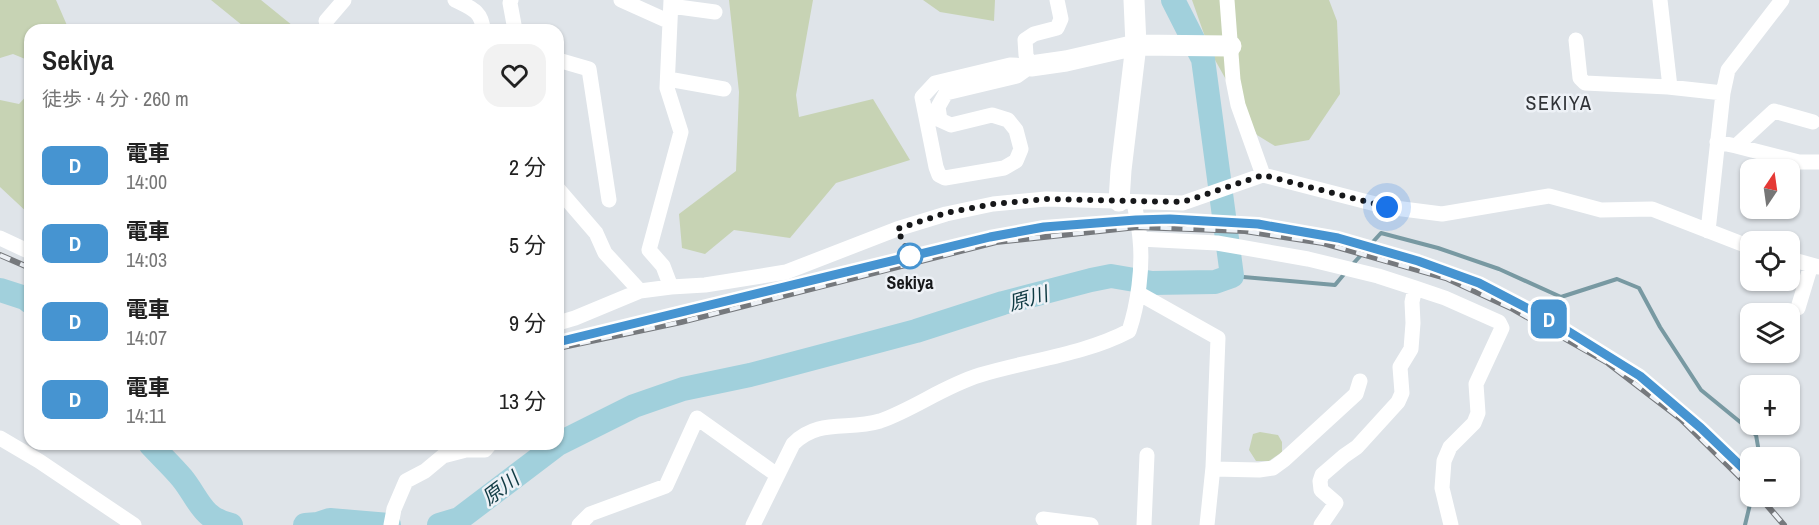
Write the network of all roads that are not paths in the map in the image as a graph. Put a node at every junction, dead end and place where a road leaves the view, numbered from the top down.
1 (344, 0) edge
2 (455, 0) edge
3 (512, 0) edge
4 (621, 0) edge
5 (1057, 0) edge
6 (1134, 0) edge
7 (1227, 0) edge
8 (1660, 0) edge
9 (1782, 0) edge
10 (671, 3) edge
11 (715, 12) dead end
12 (326, 21) dead end
13 (670, 22) junction
14 (482, 24) edge
15 (514, 24) edge
16 (1576, 40) dead end
17 (1136, 45) junction
18 (1231, 46) junction
19 (564, 62) edge
20 (1031, 66) junction
21 (668, 80) junction
22 (1670, 87) junction
23 (724, 88) dead end
24 (1723, 93) junction
25 (1813, 122) dead end
26 (1718, 142) junction
27 (1736, 146) junction
28 (1819, 162) edge
29 (1263, 175) junction
30 (564, 196) edge
31 (609, 200) dead end
32 (1127, 201) junction
33 (1708, 231) junction
34 (0, 238) edge
35 (1140, 239) junction
36 (1740, 243) edge
37 (24, 249) edge
38 (1800, 262) edge
39 (1815, 266) edge
40 (671, 287) junction
41 (1415, 288) junction
42 (640, 291) junction
43 (1138, 293) junction
44 (1800, 303) edge
45 (564, 321) edge
46 (1360, 381) dead end
47 (0, 438) edge
48 (466, 450) edge
49 (466, 450) edge
50 (485, 450) edge
51 (1147, 455) dead end
52 (1213, 470) junction
53 (777, 475) junction
54 (1043, 519) dead end
55 (135, 525) edge
56 (391, 525) edge
57 (579, 525) edge
58 (753, 525) edge
59 (1091, 525) edge
60 (1144, 525) edge
61 (1207, 525) edge
62 (1321, 525) edge
63 (1451, 525) edge

1 - 12 street
2 - 14 street
3 - 15 street
4 - 13 street
5 - 20 street
6 - 17 street
7 - 18 street
8 - 22 street
9 - 24 street
10 - 11 street
10 - 13 street
13 - 21 street
16 - 22 street
17 - 18 street
17 - 20 street
17 - 32 street
18 - 29 street
19 - 31 street
20 - 20 street
21 - 23 street
21 - 40 street
22 - 24 street
24 - 26 street
25 - 27 street
26 - 27 street
26 - 33 street
27 - 28 street
29 - 32 street
29 - 33 street
30 - 42 street
32 - 35 street
32 - 40 street
33 - 36 street
34 - 37 street
35 - 41 street
35 - 43 street
38 - 39 street
39 - 44 street
40 - 42 street
41 - 62 street
41 - 63 street
42 - 45 street
43 - 52 street
43 - 53 street
46 - 52 street
47 - 55 street
48 - 50 street
49 - 56 street
51 - 60 street
52 - 61 street
53 - 57 street
53 - 58 street
54 - 59 street

